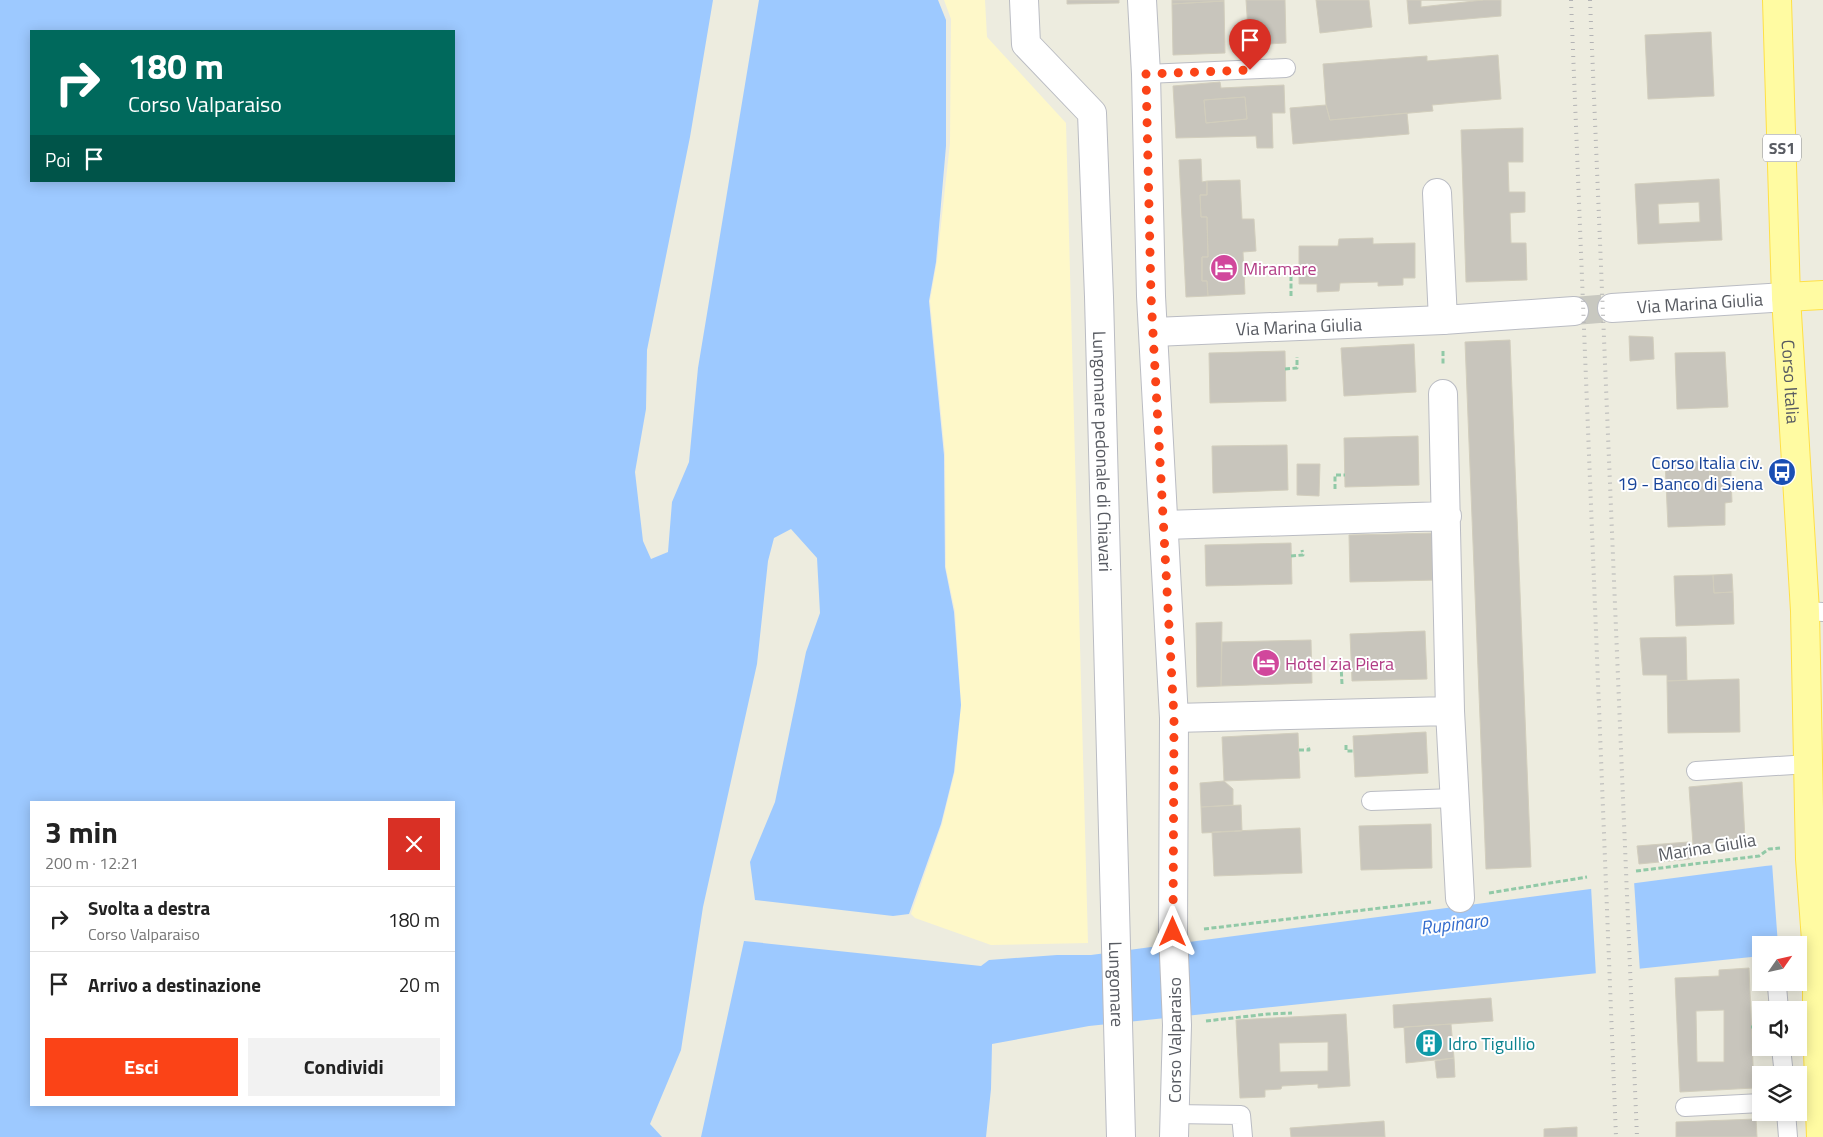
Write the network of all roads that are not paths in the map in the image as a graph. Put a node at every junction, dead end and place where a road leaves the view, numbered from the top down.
1 (1024, 0) edge
2 (1142, 0) edge
3 (1777, 0) edge
4 (1286, 68) dead end
5 (1146, 74) junction
6 (1436, 193) dead end
7 (1823, 295) edge
8 (1786, 297) junction
9 (1612, 308) tunnel mouth
10 (1574, 311) tunnel mouth
11 (1443, 320) junction
12 (1154, 332) junction
13 (1443, 394) road end
14 (1447, 516) junction
15 (1164, 525) junction
16 (1814, 623) edge
17 (1450, 711) junction
18 (1174, 718) junction
19 (1809, 764) junction
20 (1696, 771) dead end
21 (1455, 798) junction
22 (1371, 801) dead end
23 (1460, 898) dead end
24 (1116, 930) joint
25 (1752, 1103) edge
26 (1685, 1107) dead end
27 (1787, 1121) edge
28 (1174, 1126) edge
29 (1120, 1137) edge
30 (1243, 1137) edge
31 (1788, 1137) edge
32 (1821, 1137) edge

1 - 24 street, Lungomare pedonale di Chiavari
2 - 5 street, Corso Valparaiso
3 - 8 main road, Corso Italia / SS1
4 - 5 lane
5 - 12 street, Corso Valparaiso
6 - 11 street
7 - 8 main road
8 - 9 street, Via Marina Giulia
8 - 16 main road, Corso Italia / SS1
10 - 11 street, Via Marina Giulia
11 - 12 street, Via Marina Giulia
12 - 15 street, Corso Valparaiso
13 - 14 street
14 - 15 street
14 - 17 street
15 - 18 street, Corso Valparaiso
16 - 19 main road, Corso Italia / SS1
17 - 18 street
17 - 21 street
18 - 28 street, Corso Valparaiso
19 - 20 lane
19 - 32 main road, Corso Italia / SS1
21 - 22 lane
21 - 23 street
24 - 29 street, Lungomare
25 - 26 lane
27 - 31 lane
28 - 30 lane

